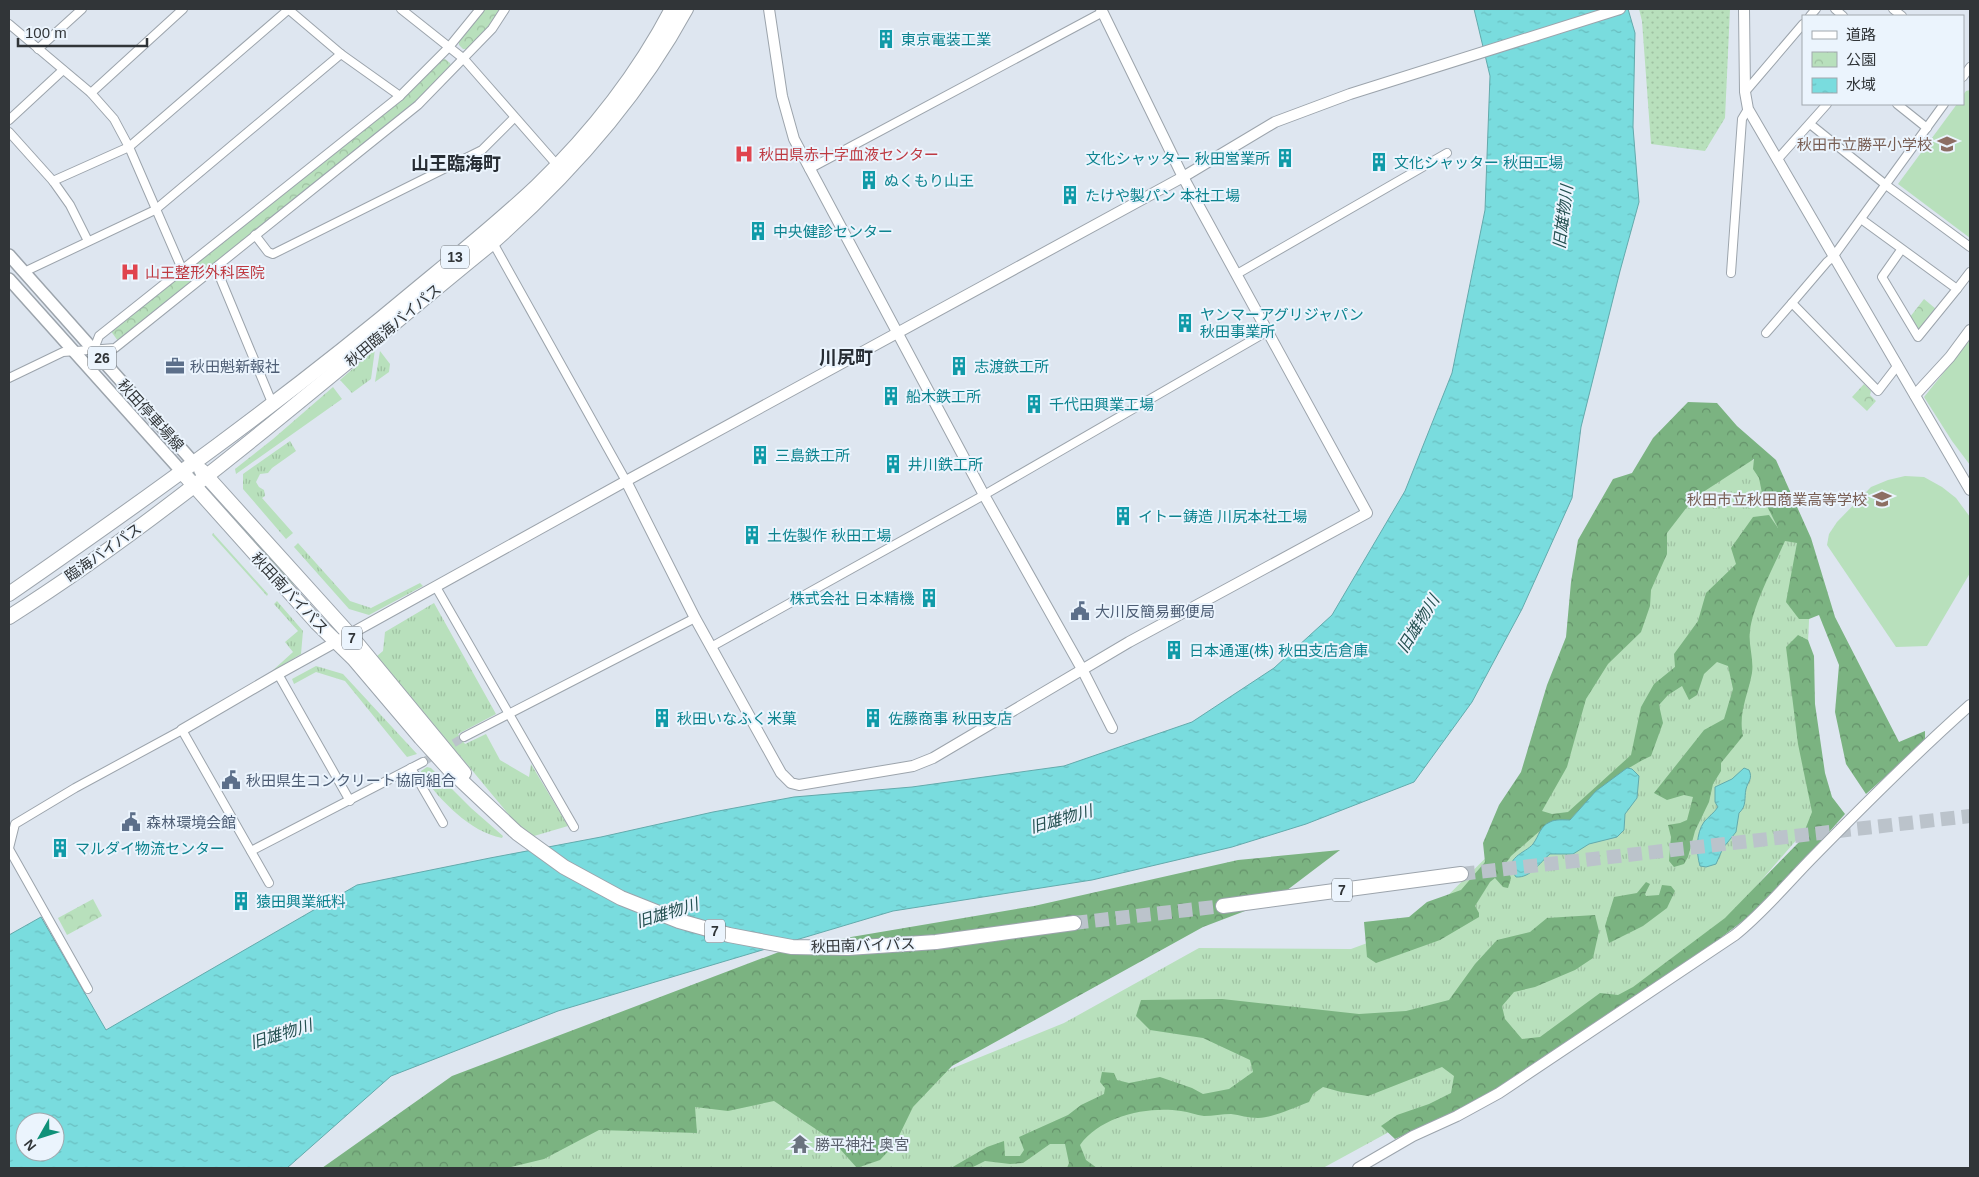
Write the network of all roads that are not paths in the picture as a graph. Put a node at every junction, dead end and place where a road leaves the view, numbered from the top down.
1 (82, 9) edge
2 (184, 9) edge
3 (289, 9) edge
4 (401, 9) edge
5 (480, 9) edge
6 (505, 9) edge
7 (672, 9) edge
8 (686, 9) edge
9 (769, 9) edge
10 (1620, 9) edge
11 (1744, 9) edge
12 (1892, 9) edge
13 (1102, 11) edge
14 (411, 12) edge
15 (1902, 14) edge
16 (9, 24) edge
17 (1802, 25) edge
18 (1796, 32) junction
19 (1802, 37) edge
20 (449, 47) junction
21 (38, 49) junction
22 (341, 54) junction
23 (464, 59) junction
24 (63, 70) junction
25 (1745, 92) junction
26 (91, 93) junction
27 (400, 96) junction
28 (1826, 105) edge
29 (1898, 105) edge
30 (1943, 105) edge
31 (1748, 109) junction
32 (514, 118) junction
33 (9, 120) edge
34 (1810, 124) junction
35 (1927, 128) junction
36 (9, 132) edge
37 (129, 146) junction
38 (1446, 153) dead end
39 (1777, 160) junction
40 (557, 165) junction
41 (809, 168) junction
42 (1183, 177) junction
43 (53, 181) junction
44 (1886, 185) junction
45 (155, 210) junction
46 (1860, 219) junction
47 (255, 235) junction
48 (490, 237) junction
49 (88, 240) junction
50 (1970, 248) edge
51 (1902, 250) junction
52 (9, 255) edge
53 (1833, 257) junction
54 (182, 269) junction
55 (24, 272) junction
56 (1970, 272) edge
57 (1237, 274) junction
58 (1731, 274) dead end
59 (219, 275) dead end
60 (9, 279) edge
61 (1957, 289) junction
62 (1792, 303) junction
63 (1970, 330) edge
64 (1268, 331) junction
65 (897, 333) junction
66 (1766, 333) dead end
67 (94, 348) junction
68 (72, 350) junction
69 (1898, 365) junction
70 (9, 378) edge
71 (1915, 395) junction
72 (273, 406) junction
73 (194, 463) junction
74 (182, 472) junction
75 (208, 476) junction
76 (626, 481) junction
77 (195, 486) junction
78 (1970, 490) edge
79 (984, 495) junction
80 (436, 587) junction
81 (9, 594) edge
82 (9, 617) edge
83 (694, 618) junction
84 (350, 635) junction
85 (336, 643) junction
86 (711, 648) junction
87 (1082, 669) junction
88 (278, 674) junction
89 (1970, 705) edge
90 (508, 715) junction
91 (1112, 728) dead end
92 (182, 730) junction
93 (464, 738) tunnel mouth
94 (423, 762) tunnel mouth
95 (411, 768) junction
96 (350, 800) junction
97 (503, 820) junction
98 (443, 824) dead end
99 (574, 827) dead end
100 (9, 849) edge
101 (251, 852) junction
102 (1460, 874) tunnel mouth
103 (270, 883) dead end
104 (1223, 906) tunnel mouth
105 (1074, 923) tunnel mouth
106 (88, 989) dead end
107 (1358, 1168) edge

1 - 21 street
2 - 26 street
3 - 22 street
3 - 37 street
4 - 14 street
5 - 20 street
6 - 23 street
7 - 40 highway, 秋田臨海バイパス / 13
8 - 48 highway, 秋田臨海バイパス / 13
9 - 41 street
10 - 42 street
11 - 25 street
12 - 15 street
13 - 41 street
13 - 42 street
14 - 20 street
16 - 21 street
17 - 18 street
18 - 19 street
18 - 25 street
20 - 23 street
20 - 27 street
21 - 24 street
22 - 27 street
22 - 45 street
23 - 32 street
23 - 47 street
24 - 26 street
24 - 33 street
25 - 31 street
26 - 37 street
27 - 54 street
28 - 34 street
29 - 35 street
30 - 35 street
31 - 39 street
31 - 58 street
32 - 40 street
32 - 47 street
34 - 39 street
34 - 44 street
35 - 44 street
36 - 43 street
37 - 43 street
37 - 45 street
38 - 57 street
39 - 53 street
40 - 48 highway, 秋田臨海バイパス / 13
41 - 65 street
42 - 57 street
42 - 65 street
43 - 49 street
44 - 46 street
44 - 50 street
45 - 49 street
45 - 54 street
46 - 51 street
46 - 53 street
47 - 67 street
48 - 72 highway, 秋田臨海バイパス / 13
48 - 75 highway, 秋田臨海バイパス / 13
48 - 76 street
49 - 55 street
51 - 61 street
51 - 61 street
52 - 55 main road, 秋田停車場線 / 26
53 - 62 street
53 - 69 street
54 - 67 street
55 - 67 main road, 秋田停車場線 / 26
56 - 61 street
57 - 64 street
59 - 72 street
60 - 68 main road, 秋田停車場線 / 26
62 - 66 street
62 - 69 street
63 - 71 street
64 - 79 street
64 - 87 street
65 - 76 street
65 - 79 street
67 - 68 street
67 - 73 main road, 秋田停車場線 / 26
68 - 70 street
68 - 74 main road, 秋田停車場線 / 26
69 - 71 street
71 - 78 street
72 - 73 highway, 秋田臨海バイパス / 13
73 - 74 highway, 臨海バイパス / 13
73 - 75 highway, 秋田南バイパス / 7
74 - 77 highway, 秋田南バイパス / 7
74 - 81 highway, 臨海バイパス
75 - 77 highway, 秋田臨海バイパス / 13
75 - 84 highway, 秋田南バイパス / 7
76 - 80 street
76 - 83 street
77 - 82 highway, 臨海バイパス
77 - 85 highway, 秋田南バイパス / 7
79 - 86 street
79 - 87 street
80 - 84 street
80 - 90 street
83 - 86 street
83 - 90 street
84 - 85 street
84 - 97 highway, 秋田南バイパス / 7
85 - 88 street
85 - 97 highway, 秋田南バイパス / 7
86 - 87 street
87 - 91 street
88 - 92 street
88 - 96 street
89 - 107 street
90 - 93 street
90 - 99 street
92 - 100 street
92 - 101 street
94 - 95 street
95 - 96 street
95 - 98 street
96 - 101 street
97 - 105 highway, 秋田南バイパス / 7
100 - 106 street
101 - 103 street
102 - 104 highway, 7

